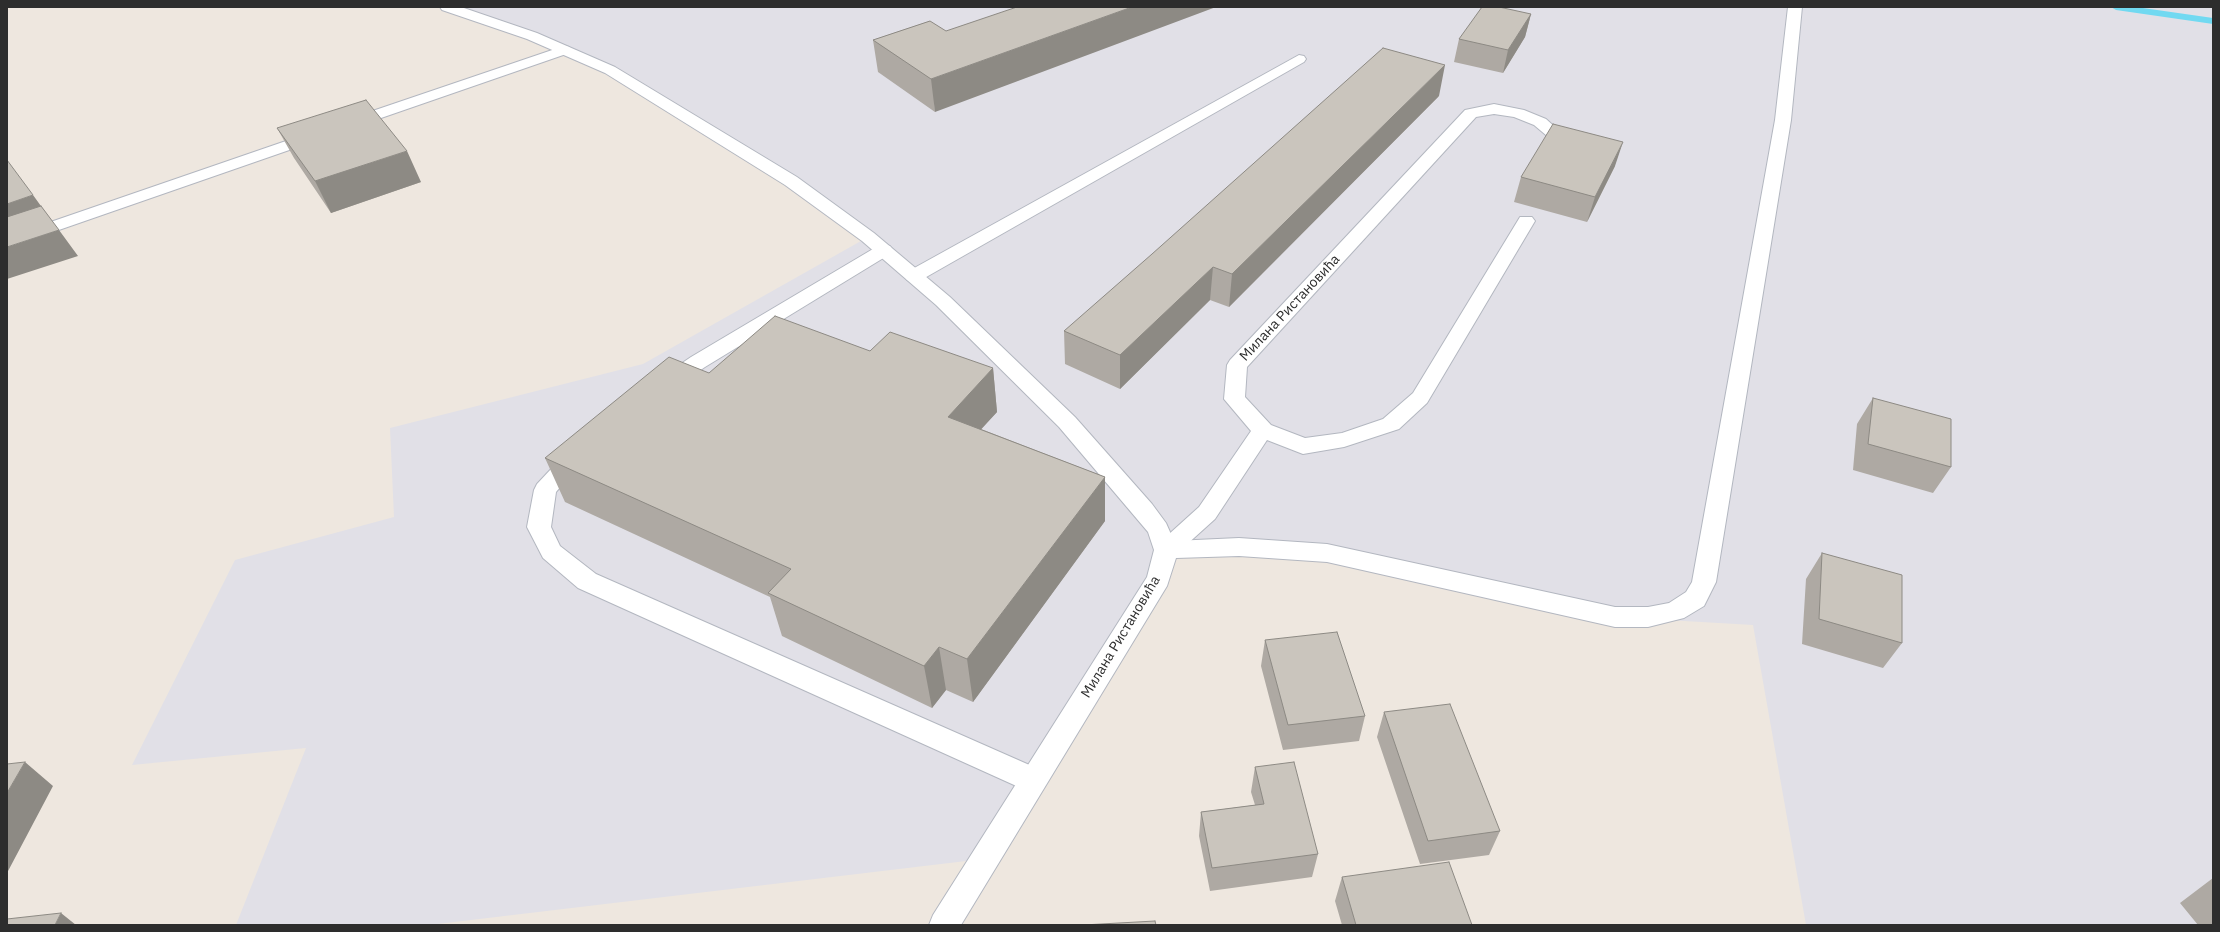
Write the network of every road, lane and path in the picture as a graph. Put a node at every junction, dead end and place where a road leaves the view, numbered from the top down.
1 (447, 7) edge
2 (1795, 7) edge
3 (564, 50) junction
4 (1299, 59) dead end
5 (1559, 138) edge
6 (1526, 221) dead end
7 (7, 243) edge
8 (884, 250) junction
9 (914, 276) junction
10 (648, 397) edge
11 (1263, 430) junction
12 (588, 442) edge
13 (1166, 550) junction
14 (1033, 780) junction
15 (944, 925) edge

1 - 3 street
2 - 13 street
3 - 7 street
3 - 8 street
4 - 9 street
5 - 11 street, Милана Ристановића
6 - 11 street
8 - 9 street
8 - 10 street
9 - 13 street
11 - 13 street
12 - 14 street
13 - 14 street, Милана Ристановића
14 - 15 street, Милана Ристановића

